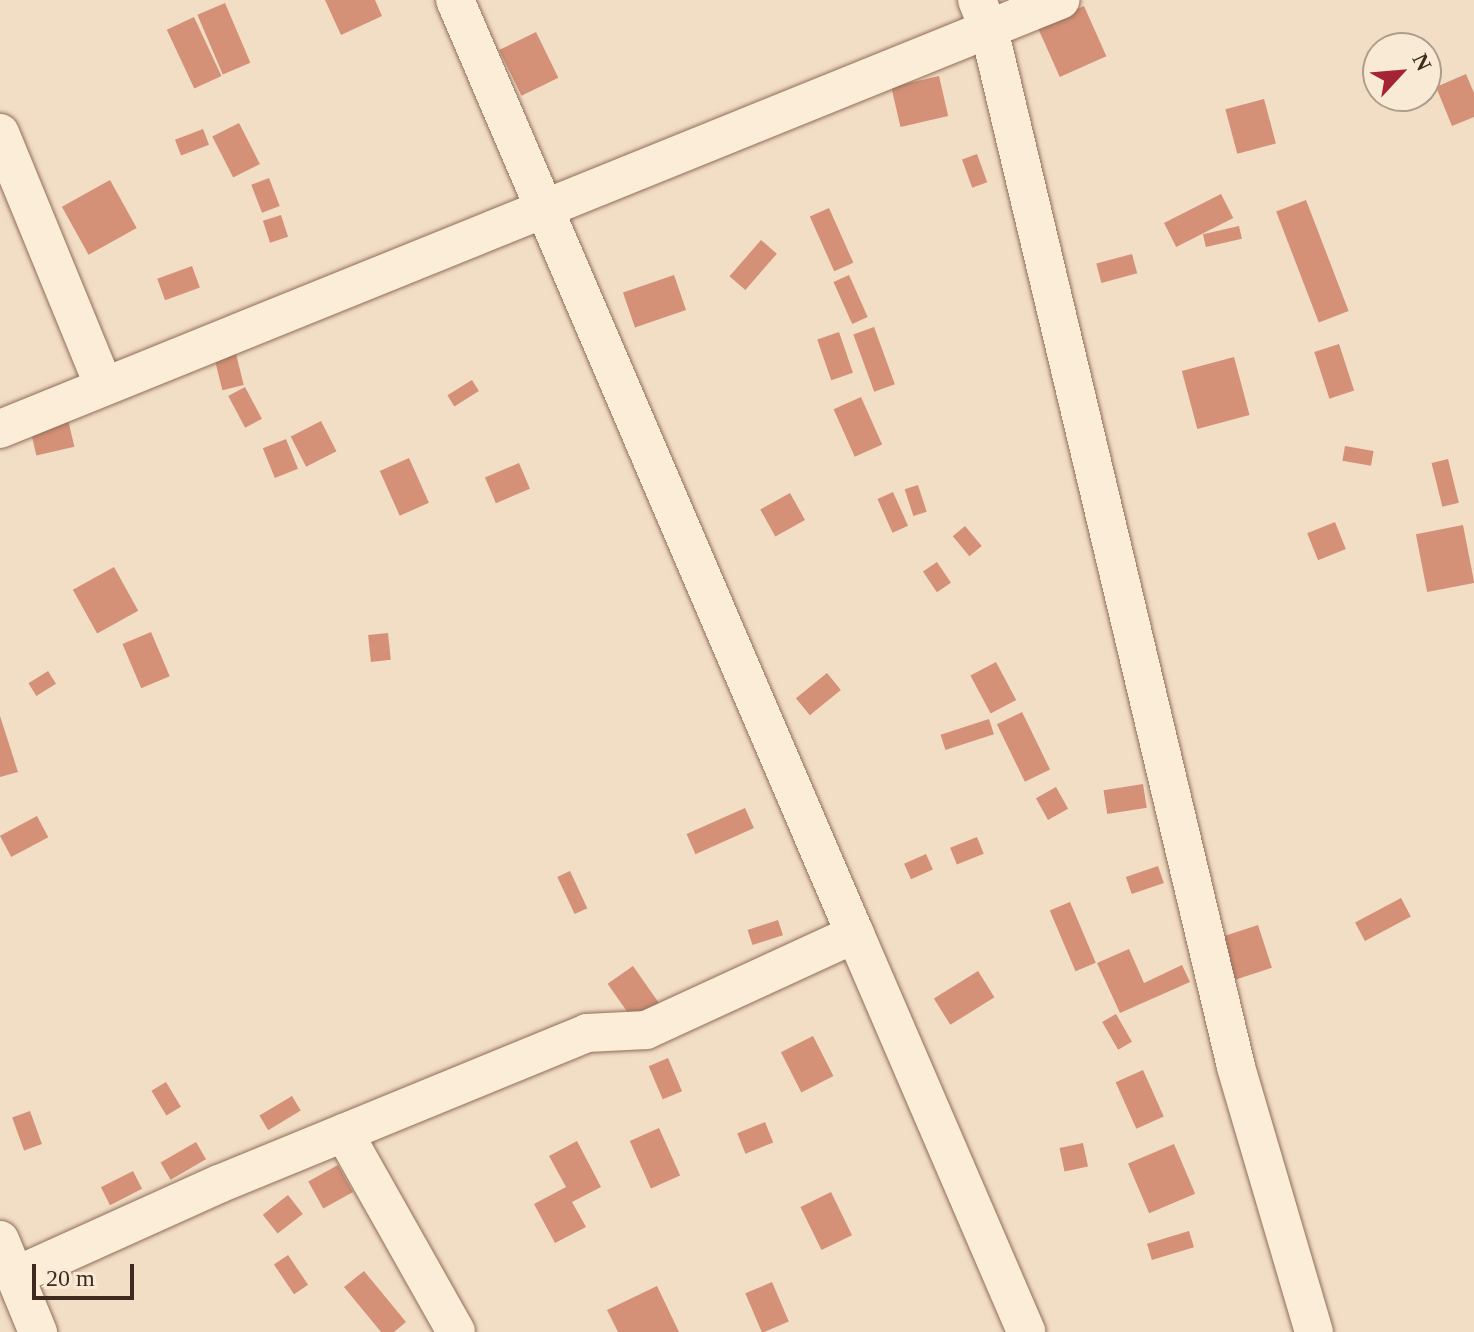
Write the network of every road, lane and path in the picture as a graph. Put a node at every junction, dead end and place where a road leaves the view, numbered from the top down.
1 (455, 0) edge
2 (1060, 0) edge
3 (983, 14) edge
4 (0, 133) edge
5 (544, 209) junction
6 (104, 387) junction
7 (0, 429) edge
8 (855, 934) junction
9 (344, 1133) junction
10 (0, 1240) edge
11 (15, 1276) junction
12 (38, 1332) edge
13 (456, 1332) edge
14 (1026, 1332) edge
15 (1314, 1332) edge

1 - 5 street
2 - 3 street
3 - 5 street
3 - 15 street
4 - 6 street
5 - 6 street
5 - 8 street
6 - 7 street
8 - 9 street
8 - 14 street
9 - 11 street
9 - 13 street
10 - 11 street
11 - 12 street

